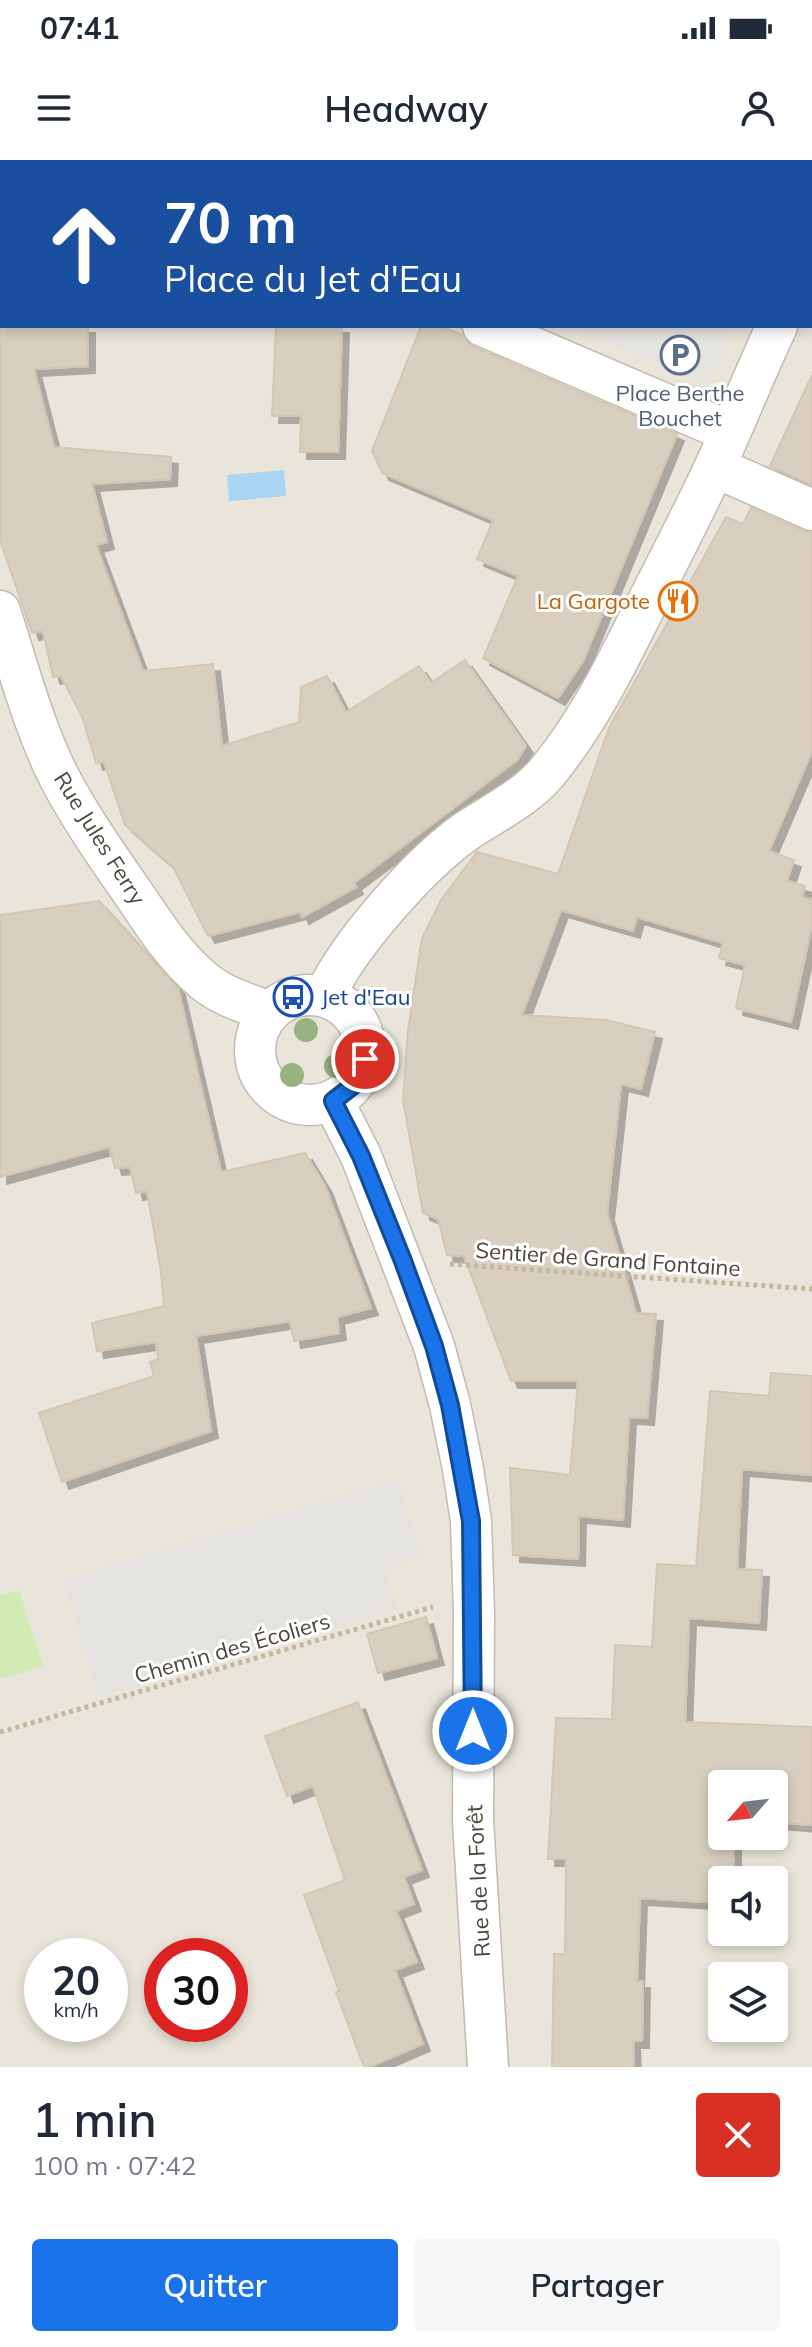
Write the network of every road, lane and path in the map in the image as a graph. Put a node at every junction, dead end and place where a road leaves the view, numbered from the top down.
1 (487, 328) edge
2 (776, 328) edge
3 (722, 449) junction
4 (812, 510) edge
5 (0, 611) edge
6 (325, 996) junction
7 (269, 1012) junction
8 (333, 1101) junction
9 (396, 1244) junction
10 (812, 1289) edge
11 (474, 1612) junction
12 (0, 1732) edge
13 (488, 2067) edge

1 - 3 street
2 - 3 street
3 - 4 street
3 - 6 street
5 - 7 street, Rue Jules Ferry
6 - 7 street
6 - 8 street
7 - 8 street
8 - 9 street, Rue de la Forêt
9 - 10 path, Sentier de Grand Fontaine
9 - 11 street, Rue de la Forêt
11 - 12 path, Chemin des Écoliers
11 - 13 street, Rue de la Forêt

